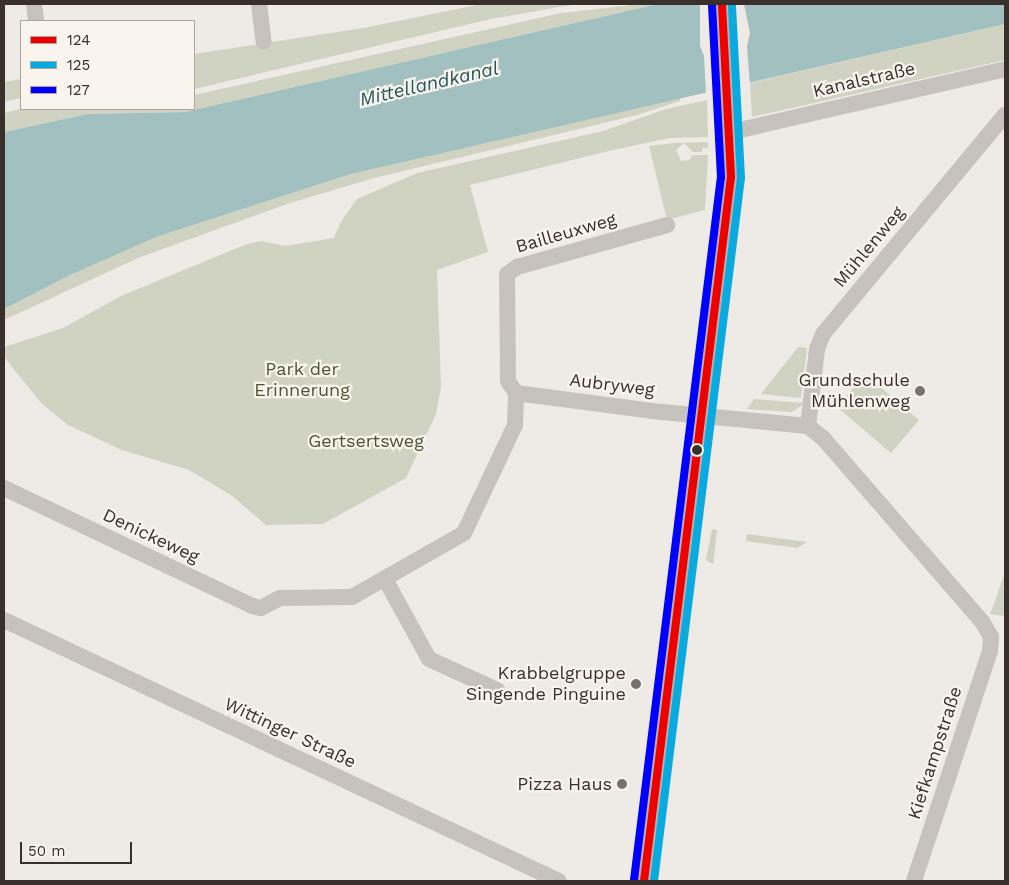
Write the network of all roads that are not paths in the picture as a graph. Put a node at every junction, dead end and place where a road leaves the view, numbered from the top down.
1 (34, 4) edge
2 (259, 4) edge
3 (722, 4) edge
4 (36, 20) edge
5 (264, 42) dead end
6 (1005, 69) edge
7 (1005, 115) edge
8 (731, 121) junction
9 (667, 225) dead end
10 (516, 393) junction
11 (702, 415) junction
12 (808, 426) junction
13 (4, 488) edge
14 (385, 579) junction
15 (4, 620) edge
16 (998, 638) edge
17 (497, 690) dead end
18 (559, 881) edge
19 (644, 881) edge
20 (914, 881) edge

1 - 4 street
2 - 5 street
3 - 8 main road
6 - 8 street, Kanalstraße
7 - 12 street, Mühlenweg
8 - 11 main road
9 - 10 street, Bailleuxweg
10 - 11 street, Aubryweg
10 - 14 street
11 - 12 street, Aubryweg
11 - 19 main road
12 - 16 street
13 - 14 street, Denickeweg
14 - 17 street
15 - 18 street, Wittinger Straße
16 - 20 street, Kiefkampstraße

